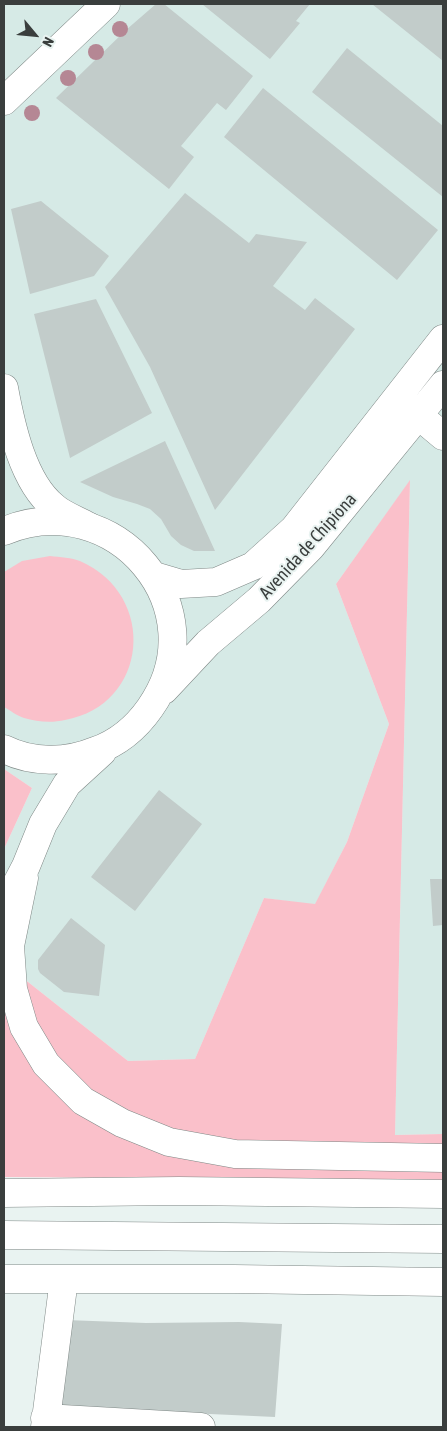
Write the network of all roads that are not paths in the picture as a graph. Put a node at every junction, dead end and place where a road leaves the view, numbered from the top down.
1 (106, 4) edge
2 (4, 101) edge
3 (443, 339) edge
4 (443, 385) edge
5 (4, 388) edge
6 (418, 415) junction
7 (443, 436) edge
8 (88, 526) junction
9 (4, 531) edge
10 (154, 576) junction
11 (160, 694) junction
12 (109, 746) junction
13 (4, 749) edge
14 (26, 866) junction
15 (4, 908) edge
16 (443, 1158) edge
17 (4, 1193) edge
18 (443, 1194) edge
19 (4, 1235) edge
20 (443, 1239) edge
21 (4, 1279) edge
22 (64, 1280) junction
23 (443, 1282) edge
24 (45, 1422) edge
25 (201, 1427) edge

1 - 2 main road
3 - 10 main road, Avenida de Chipiona
4 - 6 main road, Avenida de Chipiona
5 - 8 main road
6 - 7 main road
6 - 11 main road, Avenida de Chipiona
8 - 9 main road
8 - 10 main road
10 - 11 main road
11 - 12 main road
12 - 13 main road
12 - 14 main road
14 - 15 main road
14 - 16 main road
17 - 18 main road
19 - 20 main road
21 - 22 main road
22 - 23 main road
22 - 24 main road
24 - 25 main road

